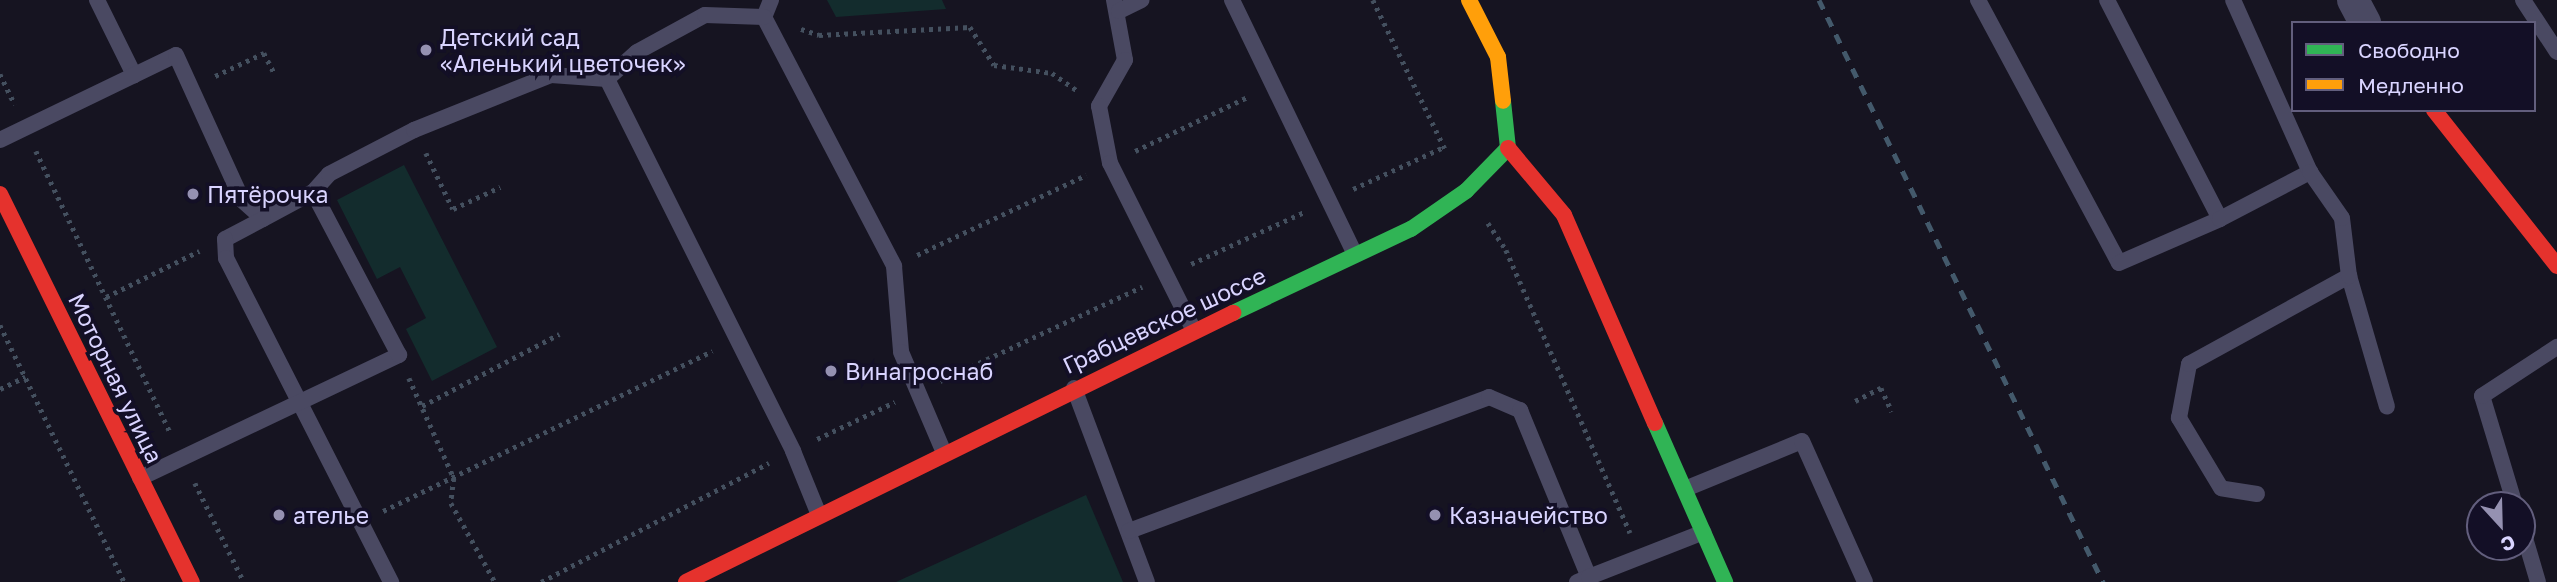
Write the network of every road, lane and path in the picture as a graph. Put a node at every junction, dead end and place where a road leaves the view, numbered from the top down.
1 (97, 0) edge
2 (771, 0) edge
3 (1142, 0) edge
4 (1232, 0) edge
5 (1373, 0) edge
6 (1469, 0) edge
7 (1978, 0) edge
8 (2107, 0) edge
9 (2233, 0) edge
10 (2353, 0) edge
11 (2523, 0) edge
12 (1116, 6) edge
13 (764, 17) junction
14 (2364, 21) edge
15 (2557, 52) edge
16 (0, 74) edge
17 (134, 75) junction
18 (275, 75) dead end
19 (607, 79) junction
20 (191, 88) junction
21 (1099, 106) junction
22 (2436, 112) edge
23 (26, 128) junction
24 (415, 130) junction
25 (0, 140) edge
26 (1444, 147) junction
27 (1508, 148) junction
28 (2310, 172) junction
29 (500, 187) dead end
30 (1466, 191) junction
31 (313, 192) junction
32 (0, 194) edge
33 (1329, 200) junction
34 (263, 219) junction
35 (2220, 219) junction
36 (225, 239) junction
37 (1355, 254) junction
38 (2557, 266) edge
39 (2349, 276) junction
40 (1164, 277) junction
41 (106, 297) junction
42 (0, 325) edge
43 (1194, 331) junction
44 (559, 334) dead end
45 (738, 338) junction
46 (2557, 347) edge
47 (399, 355) junction
48 (25, 377) junction
49 (1074, 388) junction
50 (0, 389) edge
51 (917, 392) junction
52 (1855, 401) dead end
53 (300, 404) junction
54 (422, 406) junction
55 (2387, 407) dead end
56 (1892, 412) dead end
57 (793, 451) junction
58 (944, 453) junction
59 (182, 458) junction
60 (140, 478) junction
61 (454, 478) junction
62 (1685, 489) junction
63 (2511, 491) edge
64 (2257, 494) dead end
65 (820, 516) junction
66 (360, 521) junction
67 (1129, 531) junction
68 (1704, 532) junction
69 (1640, 557) junction
70 (2532, 561) edge
71 (1583, 580) edge
72 (124, 582) edge
73 (192, 582) edge
74 (244, 582) edge
75 (391, 582) edge
76 (495, 582) edge
77 (541, 582) edge
78 (685, 582) edge
79 (1147, 582) edge
80 (1726, 582) edge
81 (1865, 582) edge
82 (2538, 582) edge

1 - 17 lane
2 - 13 lane
3 - 12 lane
4 - 33 lane
5 - 26 path
6 - 27 main road
7 - 35 lane
8 - 35 lane
9 - 28 lane
10 - 14 street
11 - 15 lane
12 - 21 lane
13 - 19 lane
13 - 21 path
13 - 51 lane
16 - 23 path
17 - 20 lane
17 - 23 lane
18 - 20 path
19 - 24 lane
19 - 45 lane
20 - 34 lane
21 - 40 lane
22 - 38 main road
23 - 25 lane
23 - 41 path
24 - 29 path
24 - 31 lane
26 - 30 path
26 - 33 path
27 - 30 main road, Грабцевское шоссе
27 - 62 main road
28 - 35 lane
28 - 39 lane
30 - 37 main road, Грабцевское шоссе
30 - 69 path
31 - 34 lane
31 - 47 lane
32 - 60 main road, Моторная улица
33 - 37 lane
33 - 40 path
34 - 36 lane
36 - 41 path
36 - 53 lane
37 - 43 main road, Грабцевское шоссе
39 - 55 lane
39 - 64 lane
40 - 43 lane
40 - 51 path
41 - 59 path
42 - 48 path
43 - 49 main road, Грабцевское шоссе
44 - 54 path
45 - 57 lane
45 - 61 path
46 - 63 lane
47 - 53 lane
47 - 54 path
48 - 50 path
48 - 72 path
49 - 58 main road, Грабцевское шоссе
49 - 67 lane
51 - 57 path
51 - 58 lane
52 - 56 path
53 - 59 lane
53 - 66 lane
54 - 61 path
57 - 65 lane
57 - 77 path
58 - 65 main road, Грабцевское шоссе
59 - 60 lane
59 - 74 path
60 - 73 main road, Моторная улица
61 - 66 path
61 - 76 path
62 - 68 main road
62 - 81 lane
65 - 78 main road, Грабцевское шоссе
66 - 75 lane
67 - 71 lane
67 - 79 lane
68 - 69 lane
68 - 80 main road
69 - 71 lane
70 - 82 lane

